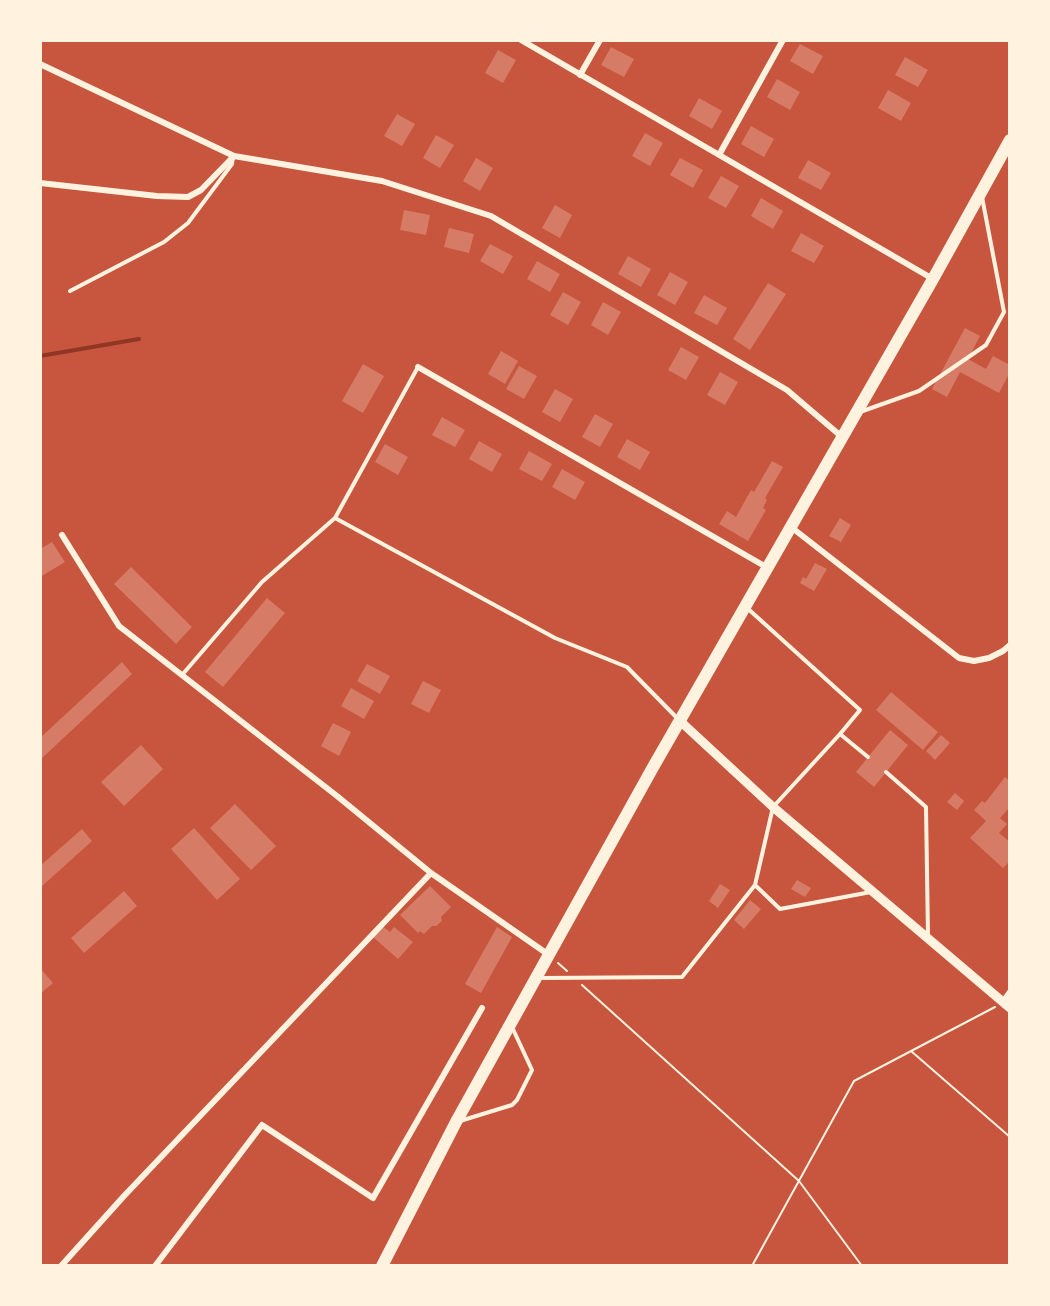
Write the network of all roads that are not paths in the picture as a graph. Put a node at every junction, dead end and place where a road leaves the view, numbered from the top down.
1 (521, 40) edge
2 (600, 40) edge
3 (783, 40) edge
4 (40, 64) edge
5 (580, 75) junction
6 (1010, 140) edge
7 (719, 155) junction
8 (234, 156) junction
9 (40, 183) edge
10 (981, 190) junction
11 (933, 279) junction
12 (70, 291) dead end
13 (417, 366) joint
14 (856, 414) junction
15 (842, 438) junction
16 (335, 518) junction
17 (791, 527) junction
18 (62, 535) dead end
19 (768, 568) junction
20 (746, 607) junction
21 (1010, 645) edge
22 (182, 675) junction
23 (679, 720) junction
24 (840, 734) junction
25 (868, 757) dead end
26 (886, 772) dead end
27 (773, 807) junction
28 (430, 873) junction
29 (755, 885) junction
30 (871, 892) junction
31 (928, 940) junction
32 (549, 955) junction
33 (536, 978) junction
34 (1010, 992) edge
35 (1006, 1005) edge
36 (482, 1008) dead end
37 (510, 1024) junction
38 (456, 1122) junction
39 (384, 1265) edge
40 (61, 1266) edge
41 (155, 1266) edge

1 - 5 street
2 - 5 street
3 - 7 street
4 - 8 street
5 - 7 street
6 - 10 highway
7 - 11 street
8 - 9 street
8 - 12 lane
8 - 15 street
10 - 11 highway
10 - 14 lane
11 - 14 highway
13 - 16 lane
13 - 19 street
14 - 15 highway
15 - 17 highway
16 - 22 lane
16 - 23 lane
17 - 19 highway
17 - 21 street
18 - 22 street
19 - 20 highway
20 - 23 highway
20 - 24 lane
22 - 28 street
23 - 27 street
23 - 32 highway
24 - 25 lane
24 - 27 lane
26 - 31 lane
27 - 29 lane
27 - 30 street
28 - 32 street
28 - 40 street
29 - 30 lane
29 - 33 lane
30 - 31 street
31 - 35 street
32 - 33 highway
33 - 37 highway
34 - 35 street
36 - 41 street
37 - 38 highway
37 - 38 lane
38 - 39 highway

